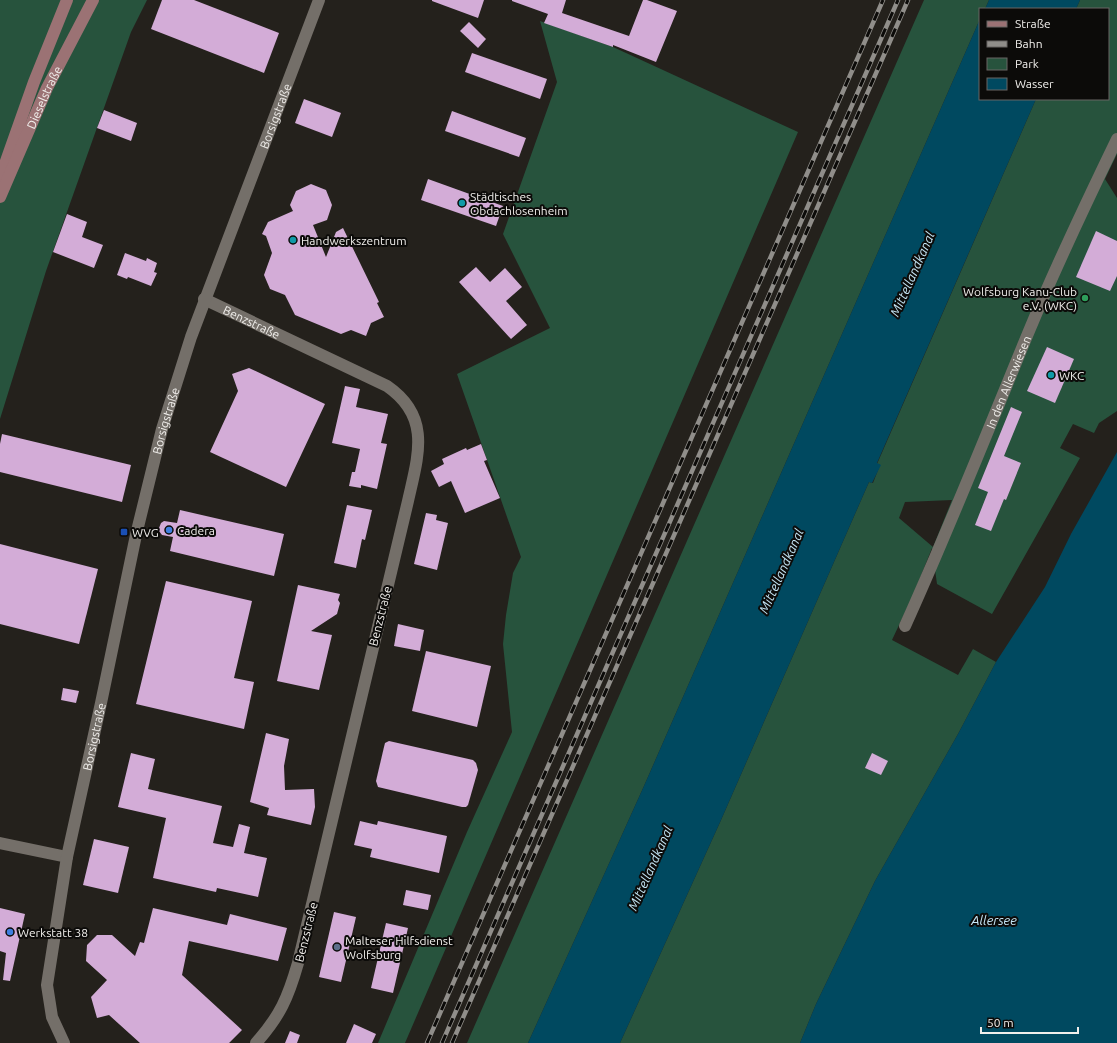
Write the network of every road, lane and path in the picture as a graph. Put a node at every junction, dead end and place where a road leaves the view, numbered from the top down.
1 (68, 0) edge
2 (93, 0) edge
3 (319, 0) edge
4 (1117, 139) edge
5 (0, 178) edge
6 (0, 197) edge
7 (204, 299) junction
8 (905, 626) dead end
9 (0, 843) edge
10 (67, 857) junction
11 (64, 1043) edge
12 (256, 1043) edge

1 - 5 main road, Dieselstraße
2 - 6 main road, Dieselstraße
3 - 7 street, Borsigstraße
4 - 8 street, In den Allerwiesen
7 - 10 street, Borsigstraße
7 - 12 street, Benzstraße
9 - 10 street
10 - 11 street

